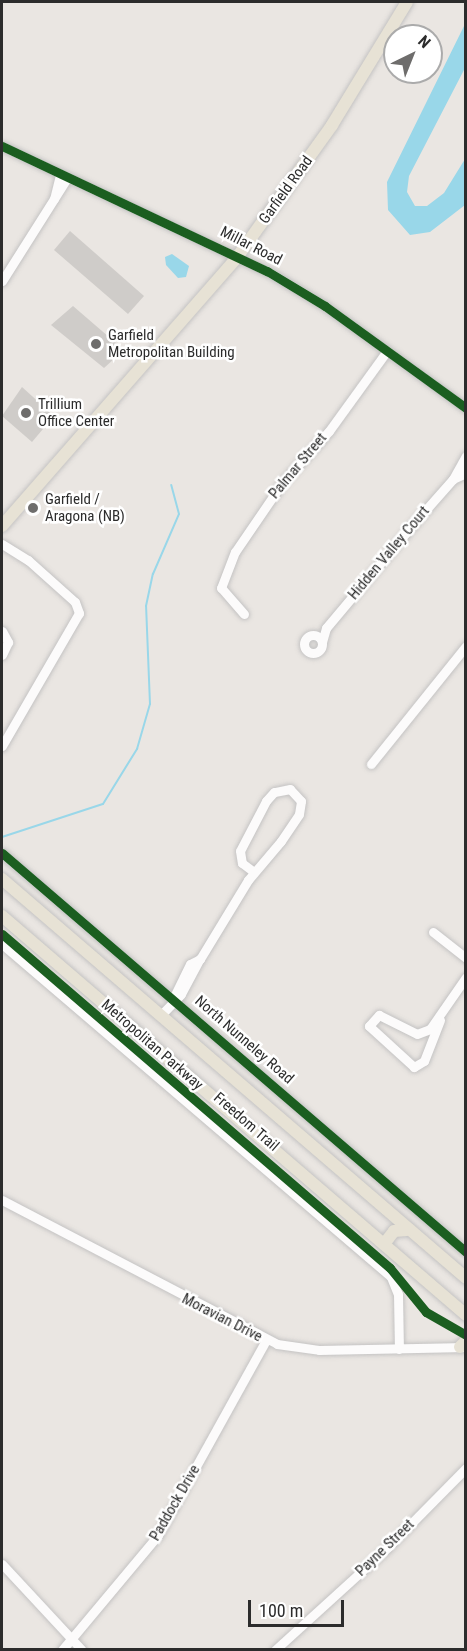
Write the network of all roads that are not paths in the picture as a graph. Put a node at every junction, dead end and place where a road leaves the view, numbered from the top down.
1 (407, 2) edge
2 (2, 146) edge
3 (63, 177) junction
4 (238, 256) junction
5 (2, 281) edge
6 (387, 351) junction
7 (465, 408) edge
8 (465, 456) edge
9 (465, 473) edge
10 (453, 479) junction
11 (2, 526) edge
12 (2, 544) edge
13 (244, 614) dead end
14 (326, 628) junction
15 (2, 631) edge
16 (313, 635) junction
17 (322, 642) junction
18 (465, 646) edge
19 (2, 655) edge
20 (2, 746) edge
21 (371, 764) dead end
22 (2, 853) edge
23 (255, 872) junction
24 (2, 879) edge
25 (2, 916) edge
26 (434, 932) dead end
27 (2, 944) edge
28 (465, 958) edge
29 (465, 977) edge
30 (173, 999) junction
31 (160, 1016) junction
32 (440, 1020) junction
33 (2, 1200) edge
34 (410, 1230) junction
35 (384, 1244) junction
36 (465, 1252) edge
37 (465, 1278) edge
38 (465, 1315) edge
39 (266, 1340) junction
40 (464, 1345) edge
41 (399, 1349) junction
42 (465, 1468) edge
43 (2, 1564) edge
44 (71, 1638) junction
45 (62, 1650) edge
46 (82, 1650) edge
47 (275, 1650) edge

1 - 4 main road, Garfield Road
2 - 3 street, Millar Road
3 - 4 street, Millar Road
3 - 5 street
4 - 6 street, Millar Road
4 - 11 main road, Garfield Road
6 - 7 street, Millar Road
6 - 13 street, Palmar Street
8 - 10 street, Hidden Valley Court
9 - 10 street, Hidden Valley Court
10 - 14 street, Hidden Valley Court
12 - 20 street
14 - 16 street, Hidden Valley Court
14 - 17 street, Hidden Valley Court
15 - 19 street
16 - 17 street
16 - 17 street
18 - 21 street
22 - 30 street, North Nunneley Road
23 - 23 street
23 - 30 street
24 - 31 main road, Metropolitan Parkway
25 - 35 main road, Metropolitan Parkway
26 - 28 street
27 - 41 street
29 - 32 street
30 - 31 street
30 - 36 street, North Nunneley Road
31 - 34 main road, Metropolitan Parkway
32 - 32 street
33 - 39 street, Moravian Drive
34 - 35 main road
34 - 37 main road, Metropolitan Parkway
35 - 38 main road, Metropolitan Parkway
39 - 41 street, Moravian Drive
39 - 44 street, Paddock Drive
40 - 41 street, Moravian Drive
42 - 47 street, Payne Street
43 - 44 street
44 - 45 street, Paddock Drive
44 - 46 street

